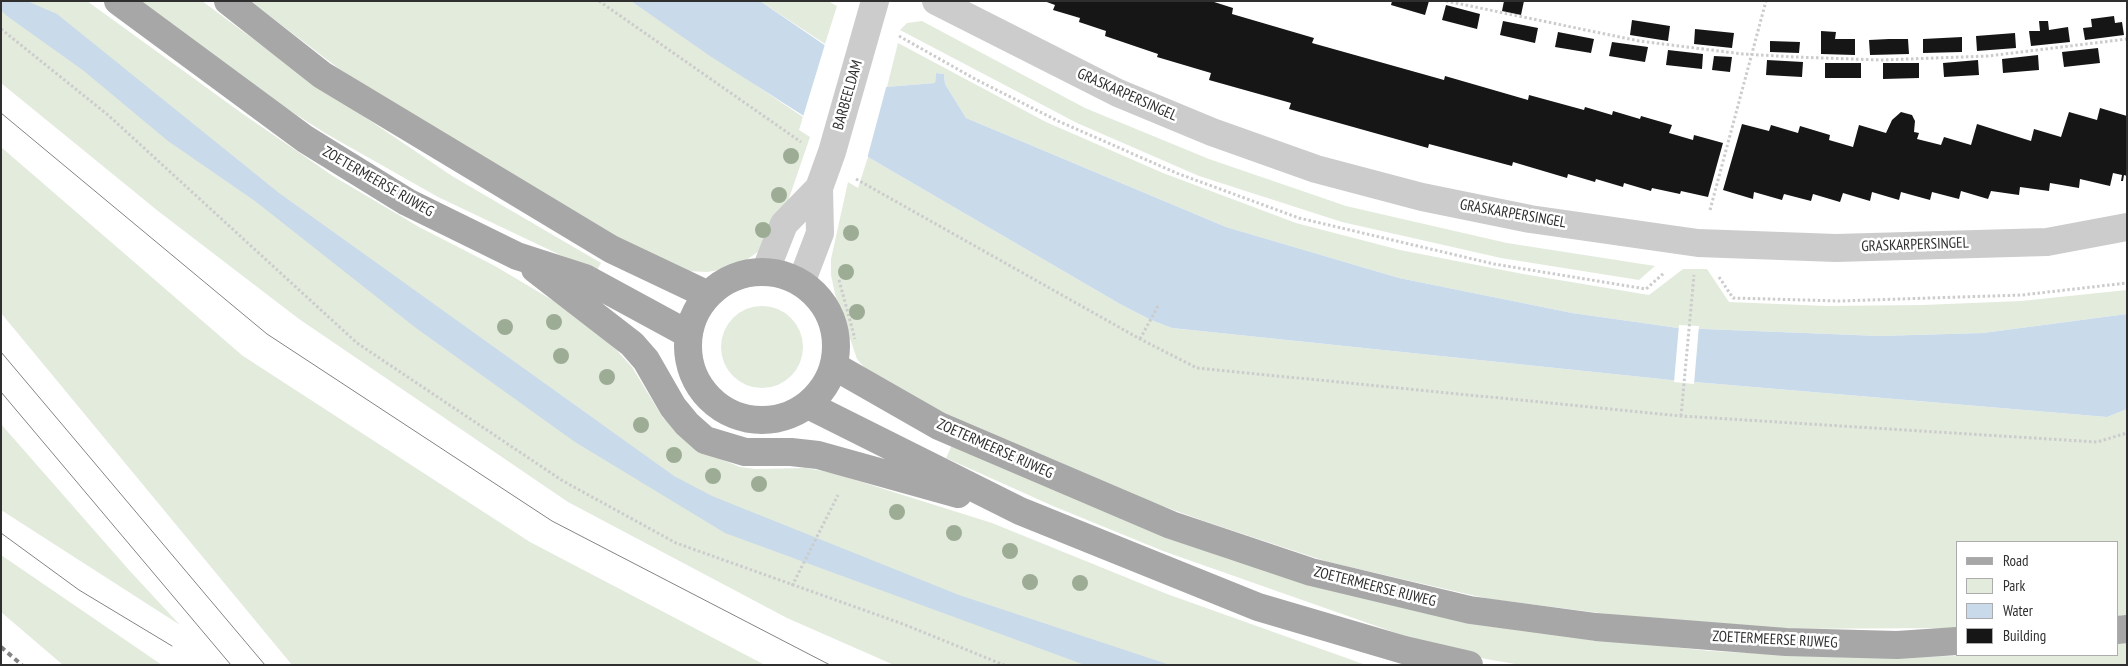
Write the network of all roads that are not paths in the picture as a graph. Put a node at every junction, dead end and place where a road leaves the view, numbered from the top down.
1 (118, 1) edge
2 (228, 1) edge
3 (936, 1) edge
4 (872, 13) edge
5 (819, 188) junction
6 (2127, 227) edge
7 (517, 256) junction
8 (765, 272) junction
9 (801, 283) junction
10 (708, 295) junction
11 (688, 334) junction
12 (834, 366) junction
13 (808, 405) junction
14 (1020, 511) junction
15 (1956, 641) edge
16 (1469, 665) edge

1 - 7 main road, ZOETERMEERSE RIJWEG
2 - 10 main road
3 - 6 street, GRASKARPERSINGEL
4 - 5 street, BARBEELDAM
5 - 8 street, BARBEELDAM
5 - 9 street, BARBEELDAM
7 - 11 main road, ZOETERMEERSE RIJWEG
7 - 14 main road
8 - 9 main road
8 - 10 main road
9 - 12 main road
10 - 11 main road
11 - 13 main road
12 - 13 main road
12 - 15 main road, ZOETERMEERSE RIJWEG
13 - 14 main road
14 - 16 main road

